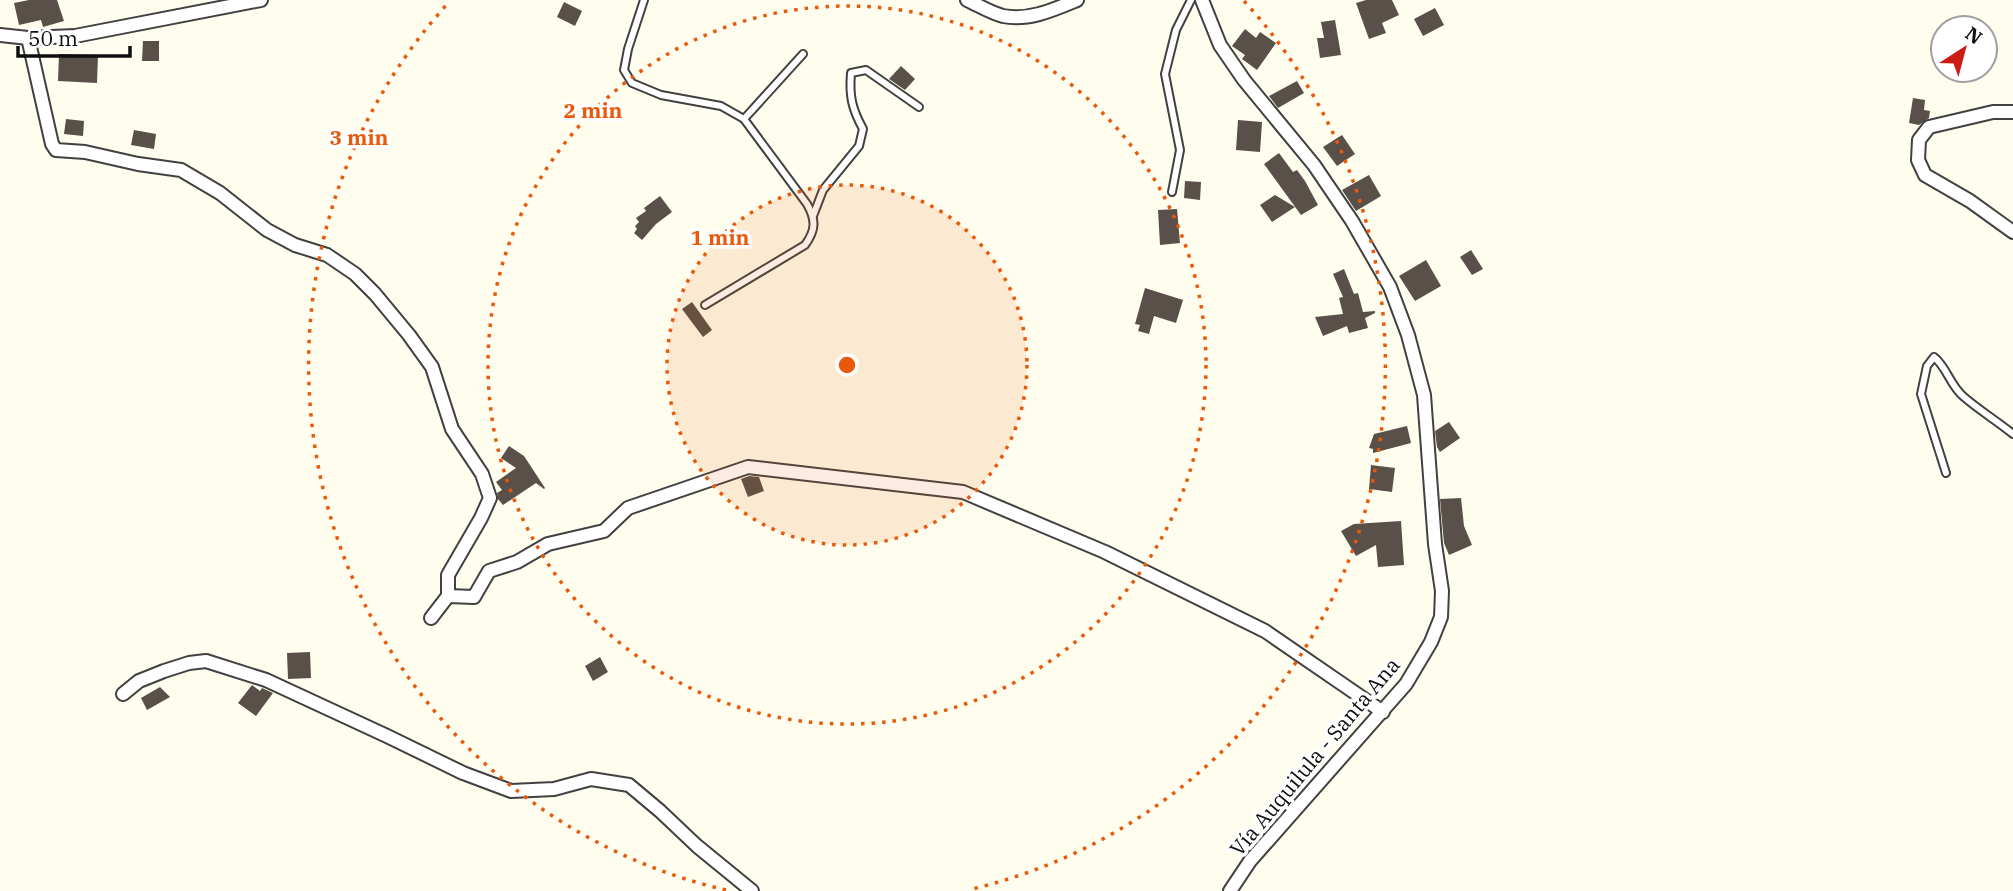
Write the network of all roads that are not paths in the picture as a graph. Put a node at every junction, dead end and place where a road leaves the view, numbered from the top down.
1 (261, 0) edge
2 (644, 0) edge
3 (967, 0) edge
4 (1077, 0) edge
5 (1191, 0) edge
6 (1202, 0) edge
7 (0, 35) edge
8 (28, 38) junction
9 (803, 54) dead end
10 (919, 107) dead end
11 (2013, 112) edge
12 (744, 119) junction
13 (1172, 192) dead end
14 (813, 216) junction
15 (2013, 232) edge
16 (705, 305) dead end
17 (2013, 434) edge
18 (1946, 473) dead end
19 (448, 596) junction
20 (431, 618) dead end
21 (123, 694) dead end
22 (1383, 712) junction
23 (752, 891) edge
24 (1230, 891) edge

1 - 8 street
2 - 12 lane
3 - 4 street
5 - 13 lane
6 - 22 street, Vía Auquilula - Santa Ana
7 - 8 street
8 - 19 street
9 - 12 lane
10 - 14 lane
11 - 15 street
12 - 14 lane
14 - 16 lane
17 - 18 lane
19 - 20 street
19 - 22 street
21 - 23 street
22 - 24 street, Vía Auquilula - Santa Ana

